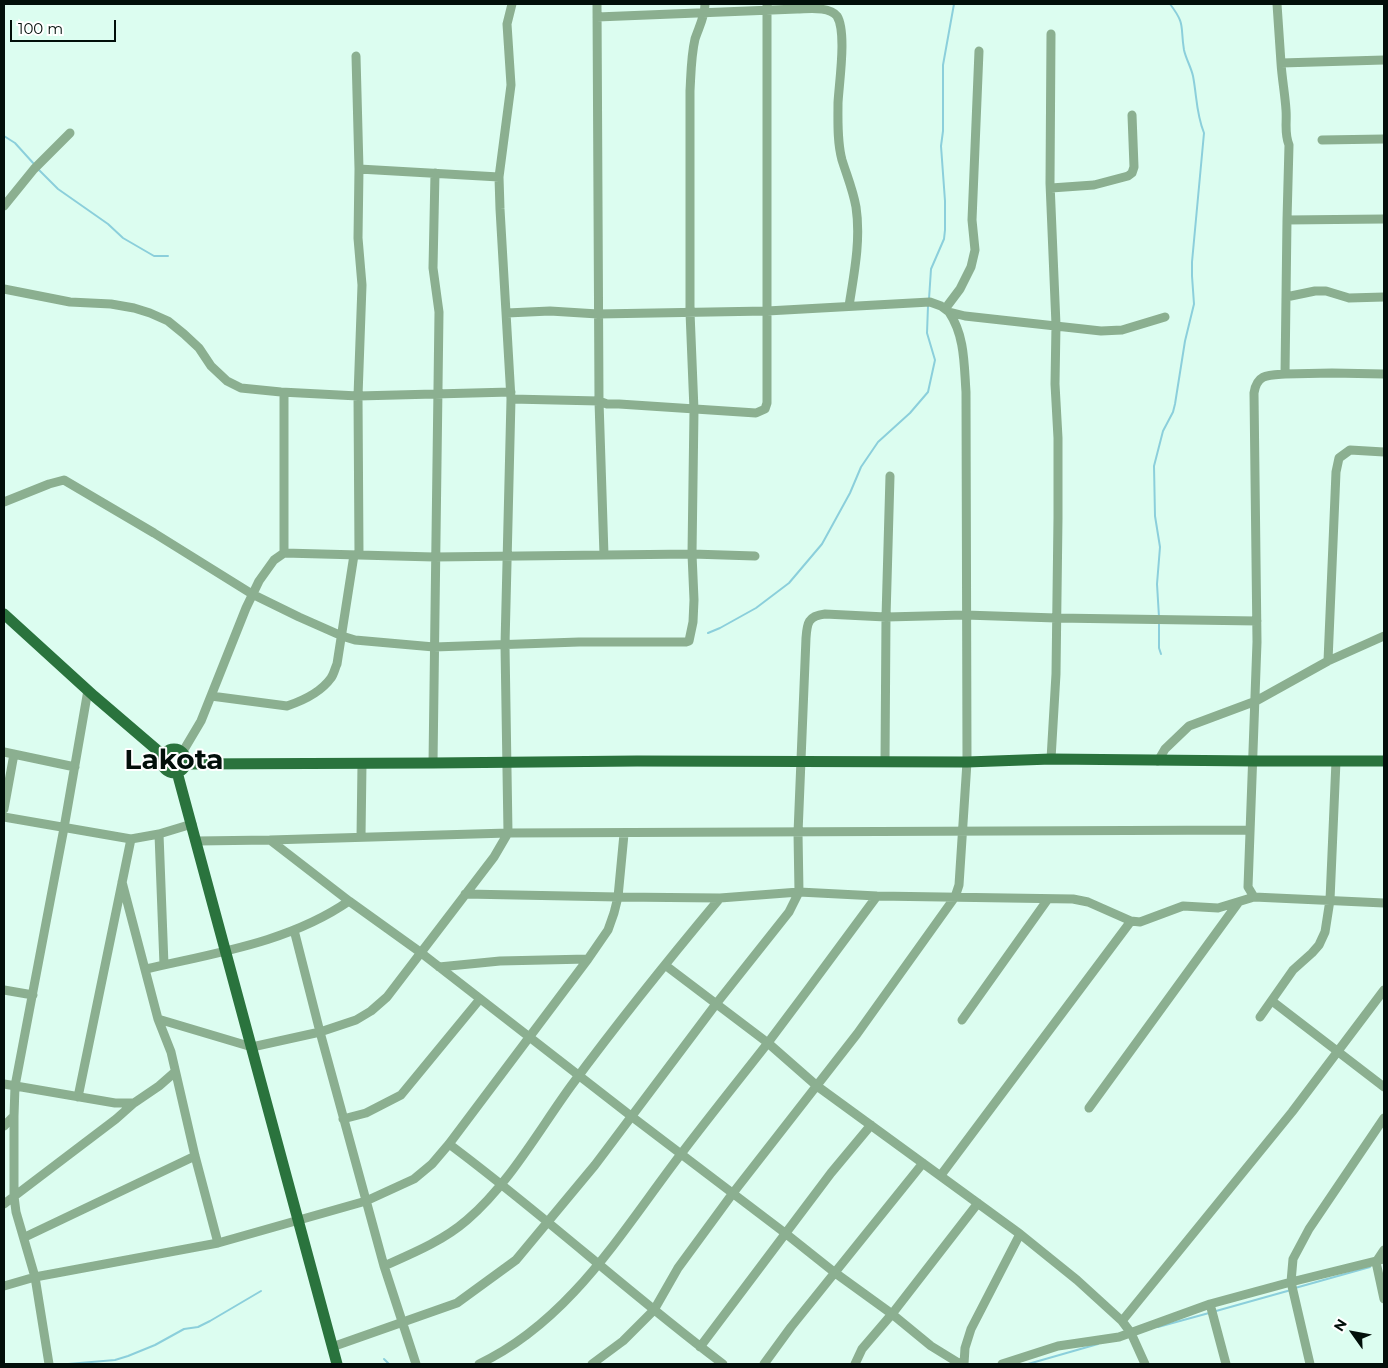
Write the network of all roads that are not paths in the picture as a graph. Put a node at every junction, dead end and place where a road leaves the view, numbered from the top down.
1 (512, 4) edge
2 (597, 4) edge
3 (1277, 4) edge
4 (767, 7) edge
5 (705, 8) edge
6 (597, 16) junction
7 (1051, 34) dead end
8 (979, 51) dead end
9 (356, 56) dead end
10 (1384, 60) edge
11 (1281, 63) junction
12 (1132, 115) dead end
13 (70, 133) dead end
14 (1384, 139) edge
15 (1322, 140) dead end
16 (359, 169) junction
17 (435, 174) junction
18 (499, 177) junction
19 (1051, 188) junction
20 (4, 206) edge
21 (1384, 219) edge
22 (1287, 220) junction
23 (4, 290) edge
24 (1286, 297) junction
25 (1384, 297) edge
26 (848, 306) junction
27 (947, 310) junction
28 (767, 311) junction
29 (690, 312) junction
30 (507, 313) junction
31 (598, 314) junction
32 (1166, 317) dead end
33 (1056, 326) junction
34 (1284, 374) junction
35 (1384, 374) edge
36 (284, 393) junction
37 (438, 395) junction
38 (511, 395) junction
39 (358, 396) junction
40 (599, 401) junction
41 (694, 410) junction
42 (1384, 452) edge
43 (890, 476) dead end
44 (4, 502) edge
45 (284, 553) junction
46 (692, 554) junction
47 (356, 555) junction
48 (604, 555) junction
49 (506, 556) junction
50 (755, 556) dead end
51 (434, 557) junction
52 (252, 594) junction
53 (4, 614) edge
54 (965, 615) junction
55 (886, 617) junction
56 (1056, 618) junction
57 (1257, 621) junction
58 (342, 636) junction
59 (1384, 636) edge
60 (505, 645) junction
61 (434, 647) junction
62 (1328, 661) junction
63 (88, 690) junction
64 (211, 696) junction
65 (1256, 701) junction
66 (4, 752) edge
67 (14, 754) junction
68 (164, 756) junction
69 (1051, 759) junction
70 (800, 761) junction
71 (1158, 761) junction
72 (1254, 761) junction
73 (1336, 761) junction
74 (1384, 761) edge
75 (508, 762) junction
76 (885, 762) junction
77 (967, 762) junction
78 (182, 763) junction
79 (433, 763) junction
80 (362, 764) junction
81 (74, 767) junction
82 (4, 809) edge
83 (4, 817) edge
84 (192, 824) junction
85 (64, 828) junction
86 (1250, 830) junction
87 (963, 832) junction
88 (508, 833) junction
89 (798, 833) junction
90 (159, 834) junction
91 (624, 834) junction
92 (361, 837) junction
93 (131, 839) junction
94 (270, 840) junction
95 (197, 841) junction
96 (122, 882) junction
97 (799, 892) junction
98 (465, 894) junction
99 (878, 896) junction
100 (1254, 896) junction
101 (618, 897) junction
102 (954, 897) junction
103 (720, 898) junction
104 (1048, 899) junction
105 (1330, 900) junction
106 (349, 901) junction
107 (1238, 903) junction
108 (1384, 903) edge
109 (1131, 921) junction
110 (294, 930) junction
111 (227, 951) junction
112 (420, 952) junction
113 (588, 959) junction
114 (164, 965) junction
115 (664, 965) junction
116 (439, 967) junction
117 (146, 969) junction
118 (4, 990) edge
119 (1384, 990) edge
120 (33, 995) junction
121 (480, 999) junction
122 (1272, 1001) junction
123 (716, 1004) junction
124 (1260, 1017) dead end
125 (158, 1019) junction
126 (962, 1020) dead end
127 (320, 1032) junction
128 (530, 1038) junction
129 (768, 1043) junction
130 (252, 1047) junction
131 (1338, 1050) junction
132 (175, 1072) junction
133 (580, 1074) junction
134 (4, 1084) edge
135 (15, 1086) junction
136 (817, 1086) junction
137 (1384, 1087) edge
138 (78, 1097) junction
139 (134, 1103) junction
140 (1089, 1108) dead end
141 (14, 1116) junction
142 (631, 1116) junction
143 (1384, 1118) edge
144 (343, 1119) junction
145 (871, 1125) junction
146 (4, 1126) edge
147 (450, 1144) junction
148 (681, 1153) junction
149 (195, 1156) junction
150 (923, 1162) junction
151 (941, 1176) junction
152 (502, 1184) junction
153 (733, 1193) junction
154 (14, 1196) junction
155 (366, 1201) junction
156 (978, 1203) junction
157 (4, 1204) edge
158 (298, 1220) junction
159 (549, 1222) junction
160 (785, 1233) junction
161 (1020, 1234) junction
162 (25, 1237) junction
163 (218, 1243) junction
164 (1384, 1250) edge
165 (1380, 1260) edge
166 (599, 1264) junction
167 (384, 1266) junction
168 (834, 1272) junction
169 (35, 1277) junction
170 (1290, 1282) junction
171 (4, 1286) edge
172 (1384, 1299) edge
173 (1210, 1304) junction
174 (654, 1310) junction
175 (892, 1314) junction
176 (1122, 1321) junction
177 (402, 1322) junction
178 (1131, 1333) junction
179 (700, 1346) junction
180 (332, 1347) junction
181 (49, 1364) edge
182 (337, 1364) edge
183 (416, 1364) edge
184 (479, 1364) edge
185 (592, 1364) edge
186 (723, 1364) edge
187 (764, 1364) edge
188 (855, 1364) edge
189 (961, 1364) edge
190 (1002, 1364) edge
191 (1145, 1364) edge
192 (1226, 1364) edge
193 (1310, 1364) edge

1 - 18 street
2 - 6 street
3 - 11 street
4 - 5 street
4 - 26 street
4 - 28 street
5 - 6 street
5 - 29 street
6 - 31 street
7 - 19 street
8 - 27 street
9 - 16 street
10 - 11 street
11 - 22 street
12 - 19 street
13 - 20 street
14 - 15 street
16 - 17 street
16 - 39 street
17 - 18 street
17 - 37 street
18 - 30 street
19 - 33 street
21 - 22 street
22 - 24 street
23 - 36 street
24 - 25 street
24 - 34 street
26 - 27 street
26 - 28 street
27 - 33 street
27 - 54 street
28 - 29 street
28 - 41 street
29 - 31 street
29 - 41 street
30 - 31 street
30 - 38 street
31 - 40 street
32 - 33 street
33 - 56 street
34 - 35 street
34 - 57 street
36 - 39 street
36 - 45 street
37 - 38 street
37 - 39 street
37 - 51 street
38 - 40 street
38 - 49 street
39 - 47 street
40 - 41 street
40 - 48 street
41 - 46 street
42 - 62 street
43 - 55 street
44 - 52 street
45 - 47 street
45 - 52 street
46 - 48 street
46 - 50 street
46 - 60 street
47 - 51 street
47 - 58 street
48 - 49 street
49 - 51 street
49 - 60 street
51 - 61 street
52 - 58 street
52 - 64 street
53 - 63 main road
54 - 55 street
54 - 56 street
54 - 77 street
55 - 70 street
55 - 76 street
56 - 57 street
56 - 69 street
57 - 65 street
58 - 61 street
58 - 64 street
59 - 62 street
60 - 61 street
60 - 75 street
61 - 79 street
62 - 65 street
63 - 68 main road
63 - 81 street
64 - 78 street
65 - 71 street
65 - 72 street
66 - 67 street
67 - 81 street
67 - 82 street
68 - 78 main road
68 - 78 main road
69 - 71 main road
69 - 77 main road
70 - 75 main road
70 - 76 main road
70 - 89 street
71 - 72 main road
72 - 73 main road
72 - 86 street
73 - 74 main road
73 - 105 street
75 - 79 main road
75 - 88 street
76 - 77 main road
77 - 87 street
78 - 80 main road
78 - 84 main road
79 - 80 main road
80 - 92 street
81 - 85 street
83 - 85 street
84 - 90 street
84 - 95 main road
85 - 93 street
85 - 120 street
86 - 87 street
86 - 100 street
87 - 89 street
87 - 102 street
88 - 91 street
88 - 92 street
88 - 98 street
89 - 91 street
89 - 97 street
90 - 93 street
90 - 114 street
91 - 101 street
92 - 94 street
93 - 96 street
94 - 95 street
94 - 106 street
95 - 111 main road
96 - 117 street
96 - 138 street
97 - 99 street
97 - 103 street
97 - 123 street
98 - 101 street
98 - 112 street
99 - 102 street
99 - 129 street
100 - 105 street
100 - 107 street
101 - 103 street
101 - 113 street
102 - 104 street
102 - 136 street
103 - 115 street
104 - 109 street
104 - 126 street
105 - 108 street
105 - 122 street
106 - 110 street
106 - 112 street
107 - 109 street
107 - 140 street
109 - 151 street
110 - 111 street
110 - 127 street
111 - 114 street
111 - 130 main road
112 - 116 street
112 - 127 street
113 - 116 street
113 - 128 street
114 - 117 street
115 - 123 street
115 - 133 street
116 - 121 street
117 - 125 street
118 - 120 street
119 - 131 street
120 - 135 street
121 - 128 street
121 - 144 street
122 - 124 street
122 - 131 street
123 - 129 street
123 - 142 street
125 - 130 street
125 - 132 street
127 - 130 street
127 - 144 street
128 - 133 street
128 - 147 street
129 - 136 street
129 - 148 street
130 - 158 main road
131 - 137 street
131 - 176 street
132 - 139 street
132 - 149 street
133 - 142 street
133 - 152 street
134 - 135 street
135 - 138 street
135 - 141 street
136 - 145 street
136 - 153 street
138 - 139 street
139 - 154 street
141 - 146 street
141 - 154 street
142 - 148 street
142 - 159 street
143 - 170 street
144 - 155 street
145 - 150 street
145 - 160 street
147 - 152 street
147 - 155 street
148 - 153 street
148 - 166 street
149 - 162 street
149 - 163 street
150 - 151 street
150 - 168 street
151 - 156 street
152 - 159 street
152 - 167 street
153 - 160 street
153 - 174 street
154 - 157 street
154 - 162 street
155 - 158 street
155 - 167 street
156 - 161 street
156 - 175 street
158 - 163 street
158 - 180 main road
159 - 166 street
159 - 177 street
160 - 168 street
160 - 179 street
161 - 176 street
161 - 189 street
162 - 169 street
163 - 169 street
164 - 165 street
165 - 170 street
165 - 172 street
166 - 174 street
166 - 184 street
167 - 177 street
168 - 175 street
168 - 187 street
169 - 171 street
169 - 181 street
170 - 173 street
170 - 193 street
173 - 178 street
173 - 192 street
174 - 179 street
174 - 185 street
175 - 188 street
175 - 189 street
176 - 178 street
177 - 180 street
177 - 183 street
178 - 190 street
178 - 191 street
179 - 186 street
180 - 182 main road

